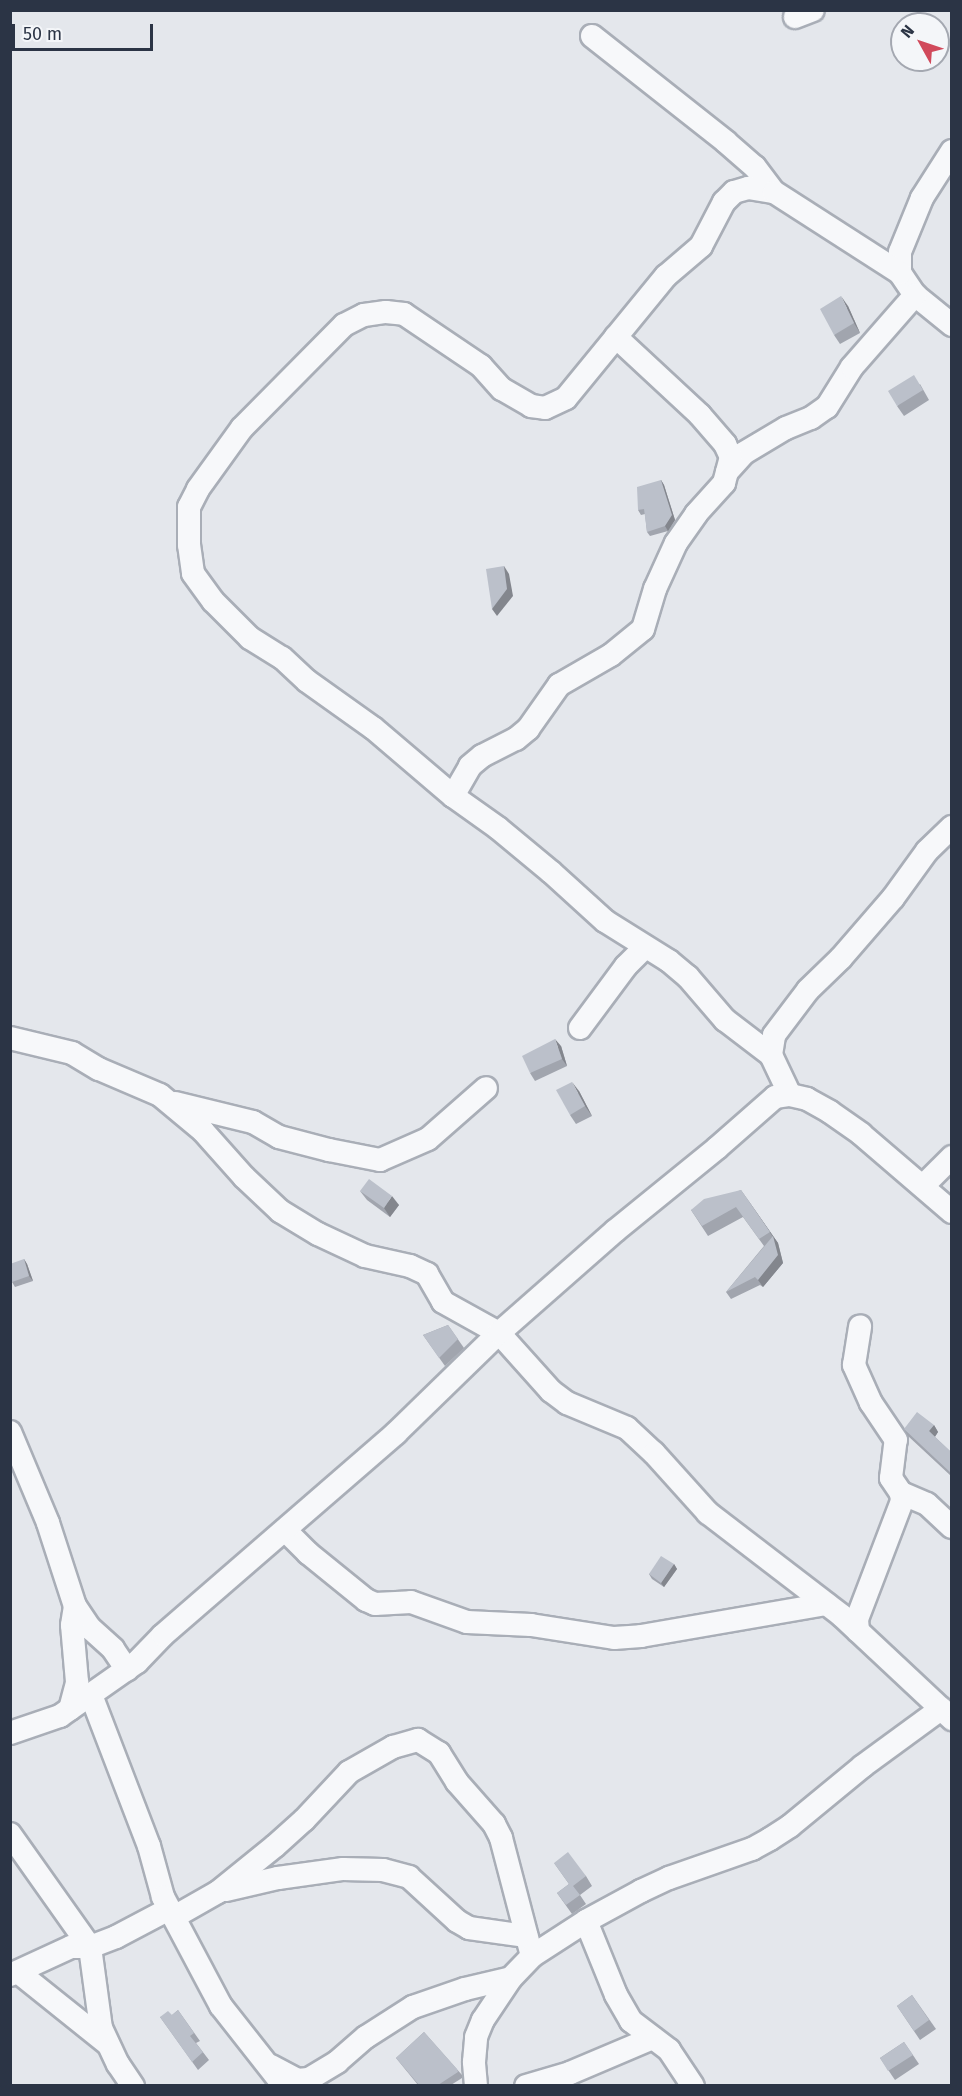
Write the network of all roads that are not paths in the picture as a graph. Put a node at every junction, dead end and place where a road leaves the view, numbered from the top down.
1 (592, 36) dead end
2 (951, 151) edge
3 (774, 192) junction
4 (900, 273) junction
5 (915, 295) junction
6 (951, 325) edge
7 (616, 337) junction
8 (728, 472) junction
9 (453, 796) junction
10 (951, 827) edge
11 (645, 947) junction
12 (580, 1028) dead end
13 (10, 1038) edge
14 (771, 1055) junction
15 (486, 1088) dead end
16 (790, 1095) junction
17 (170, 1101) junction
18 (951, 1157) edge
19 (922, 1186) junction
20 (951, 1212) edge
21 (860, 1326) dead end
22 (499, 1333) junction
23 (10, 1432) edge
24 (901, 1493) junction
25 (951, 1527) edge
26 (285, 1530) junction
27 (826, 1604) junction
28 (75, 1606) junction
29 (858, 1631) junction
30 (127, 1670) junction
31 (91, 1695) junction
32 (70, 1709) junction
33 (948, 1713) edge
34 (10, 1733) edge
35 (10, 1834) edge
36 (218, 1892) junction
37 (172, 1913) junction
38 (586, 1921) junction
39 (529, 1946) junction
40 (90, 1947) junction
41 (14, 1973) edge
42 (511, 1978) junction
43 (653, 2038) junction
44 (108, 2044) junction
45 (263, 2061) junction
46 (133, 2085) edge
47 (284, 2085) edge
48 (476, 2085) edge
49 (526, 2085) edge
50 (693, 2085) edge

1 - 3 street
2 - 4 street
3 - 4 street
3 - 7 street
4 - 5 street
5 - 6 street
5 - 8 street
7 - 8 street
7 - 9 street
8 - 9 street
9 - 11 street
10 - 14 street
11 - 12 street
11 - 14 street
13 - 17 street
14 - 16 street
15 - 17 street
16 - 19 street
16 - 22 street
17 - 22 street
18 - 19 street
19 - 20 street
21 - 24 street
22 - 26 street
22 - 27 street
23 - 28 street
24 - 25 street
24 - 29 street
26 - 27 street
26 - 30 street
27 - 29 street
28 - 30 street
28 - 32 street
29 - 33 street
30 - 31 street
31 - 32 street
31 - 37 street
32 - 34 street
33 - 38 street
35 - 40 street
36 - 37 street
36 - 39 street
36 - 39 street
37 - 40 street
37 - 45 street
38 - 39 street
38 - 43 street
39 - 42 street
40 - 41 street
40 - 44 street
41 - 44 street
42 - 45 street
42 - 48 street
43 - 49 street
43 - 50 street
44 - 46 street
45 - 47 street

